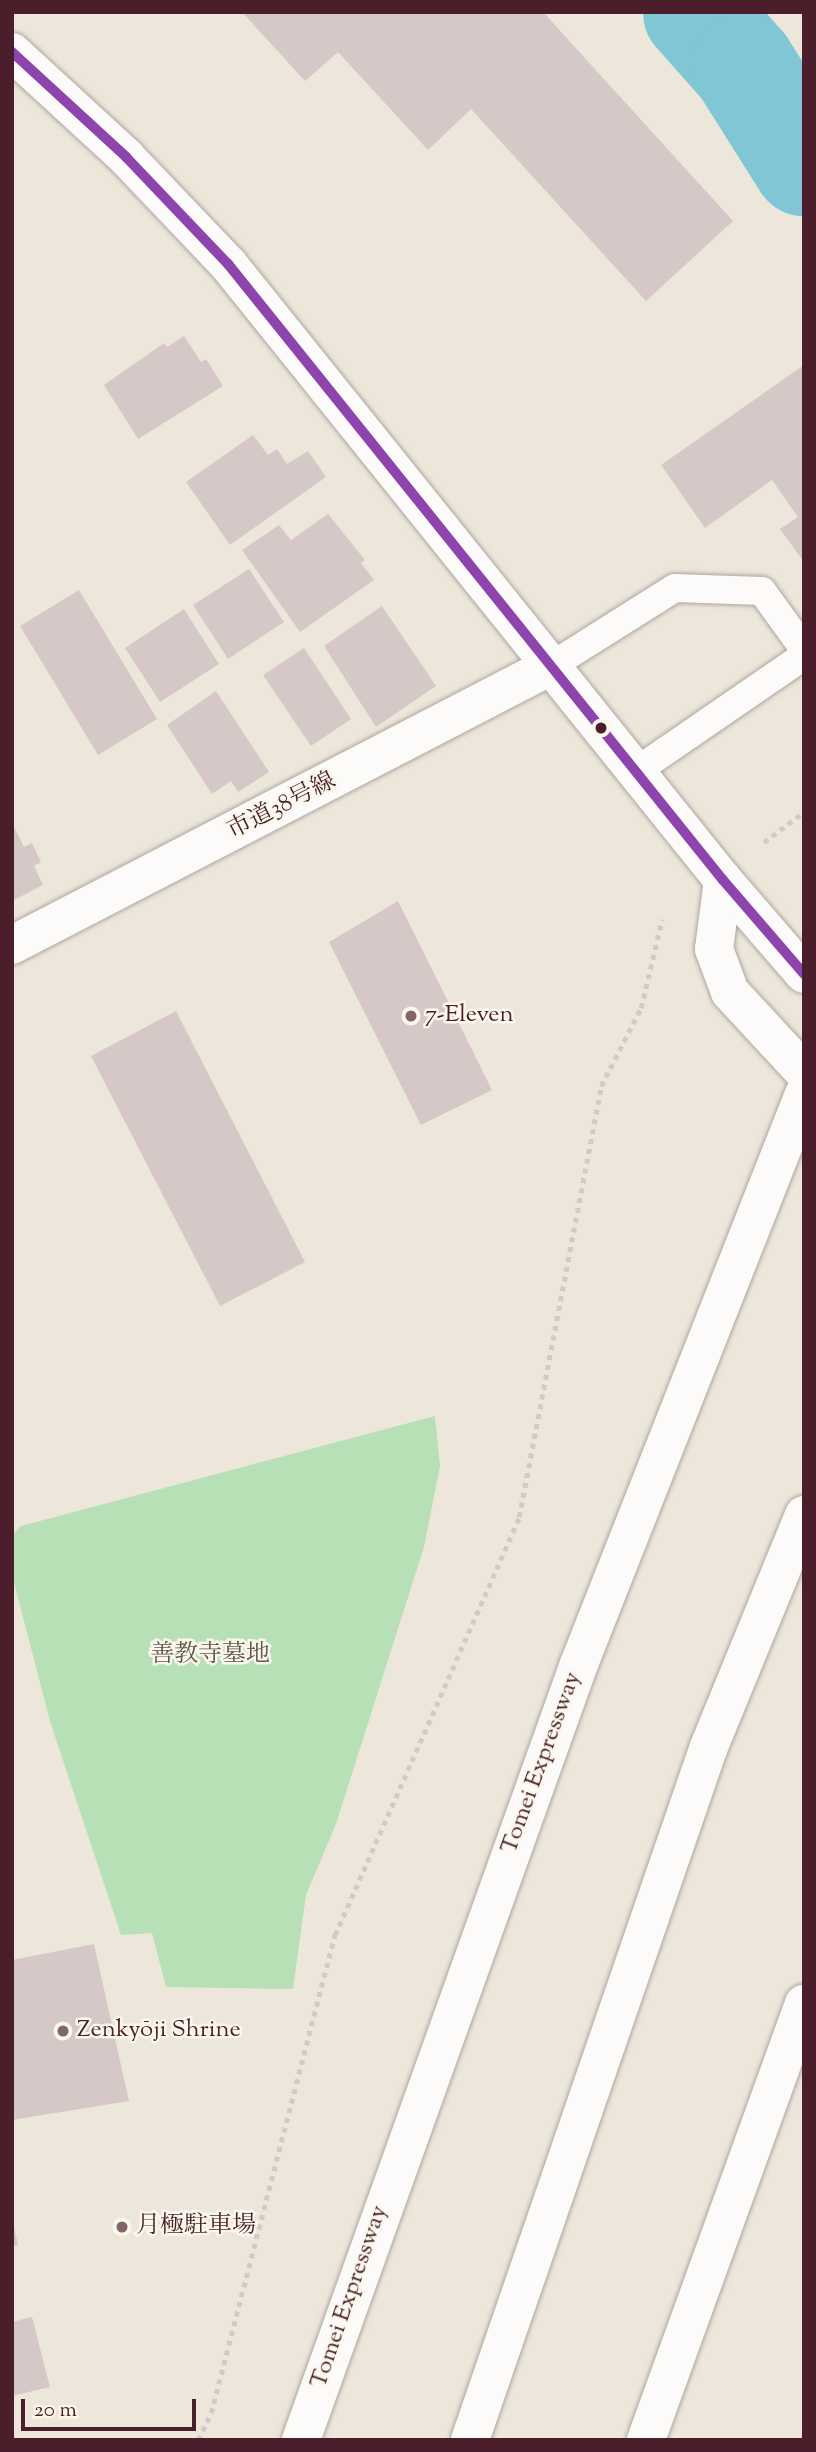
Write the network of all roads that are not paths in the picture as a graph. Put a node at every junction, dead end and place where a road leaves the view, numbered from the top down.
1 (12, 52) edge
2 (804, 649) edge
3 (804, 656) edge
4 (551, 666) junction
5 (635, 772) junction
6 (723, 880) junction
7 (12, 945) edge
8 (804, 974) edge
9 (804, 1072) edge
10 (804, 1094) edge
11 (804, 1515) edge
12 (804, 2004) edge
13 (301, 2440) edge
14 (470, 2440) edge
15 (646, 2440) edge

1 - 4 main road
2 - 4 lane
3 - 5 lane
4 - 5 main road
4 - 7 main road, 市道38号線
5 - 6 main road
6 - 8 main road
6 - 9 main road
10 - 13 main road, Tomei Expressway
11 - 14 main road
12 - 15 main road

